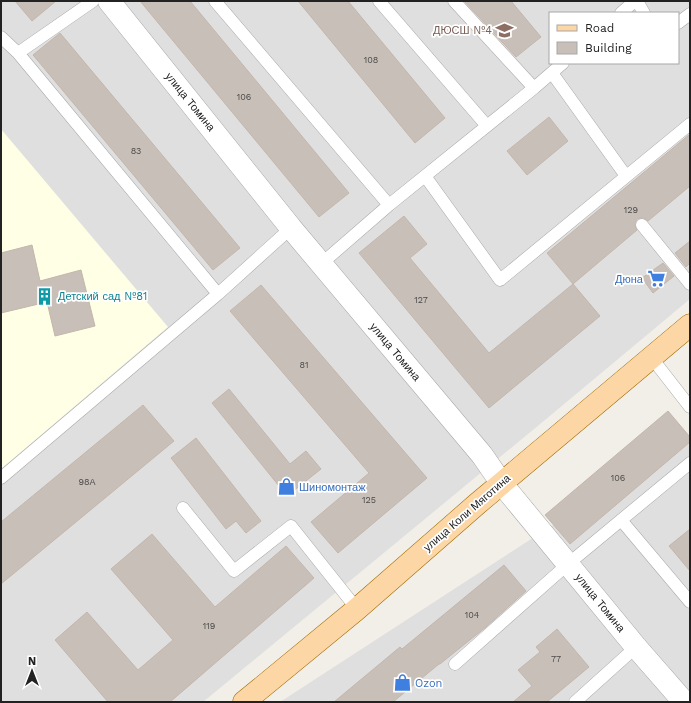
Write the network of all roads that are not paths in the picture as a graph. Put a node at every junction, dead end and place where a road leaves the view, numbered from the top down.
1 (92, 1) edge
2 (109, 1) edge
3 (215, 1) edge
4 (379, 1) edge
5 (454, 1) edge
6 (636, 1) edge
7 (622, 12) edge
8 (643, 12) edge
9 (690, 14) edge
10 (679, 22) edge
11 (1, 37) edge
12 (18, 53) junction
13 (562, 64) edge
14 (552, 73) junction
15 (534, 88) junction
16 (690, 124) edge
17 (488, 126) junction
18 (425, 176) junction
19 (626, 176) junction
20 (389, 206) junction
21 (642, 226) dead end
22 (291, 228) junction
23 (320, 264) junction
24 (690, 284) edge
25 (218, 294) junction
26 (690, 325) edge
27 (651, 357) junction
28 (690, 407) edge
29 (690, 463) edge
30 (1, 478) edge
31 (502, 484) junction
32 (183, 508) dead end
33 (621, 520) junction
34 (568, 564) junction
35 (690, 602) edge
36 (357, 609) junction
37 (636, 647) junction
38 (455, 664) dead end
39 (244, 702) edge
40 (576, 702) edge
41 (684, 702) edge

1 - 12 lane
2 - 22 street, улица Томина
3 - 20 lane
4 - 17 lane
5 - 15 lane
6 - 7 lane
6 - 8 lane
9 - 10 lane
11 - 12 lane
12 - 25 lane
13 - 14 lane
14 - 15 lane
14 - 19 lane
15 - 17 lane
16 - 19 lane
17 - 18 lane
18 - 19 lane
18 - 20 lane
20 - 23 lane
21 - 24 lane
22 - 23 street, улица Томина
22 - 25 lane
23 - 31 street, улица Томина
25 - 30 lane
26 - 27 main road, улица Коли Мяготина
27 - 28 lane
27 - 31 main road, улица Коли Мяготина
29 - 33 lane
31 - 34 street, улица Томина
31 - 36 main road, улица Коли Мяготина
32 - 36 lane
33 - 34 lane
33 - 35 lane
34 - 37 street, улица Томина
34 - 38 lane
36 - 39 main road, улица Коли Мяготина
37 - 40 lane
37 - 41 street, улица Томина

